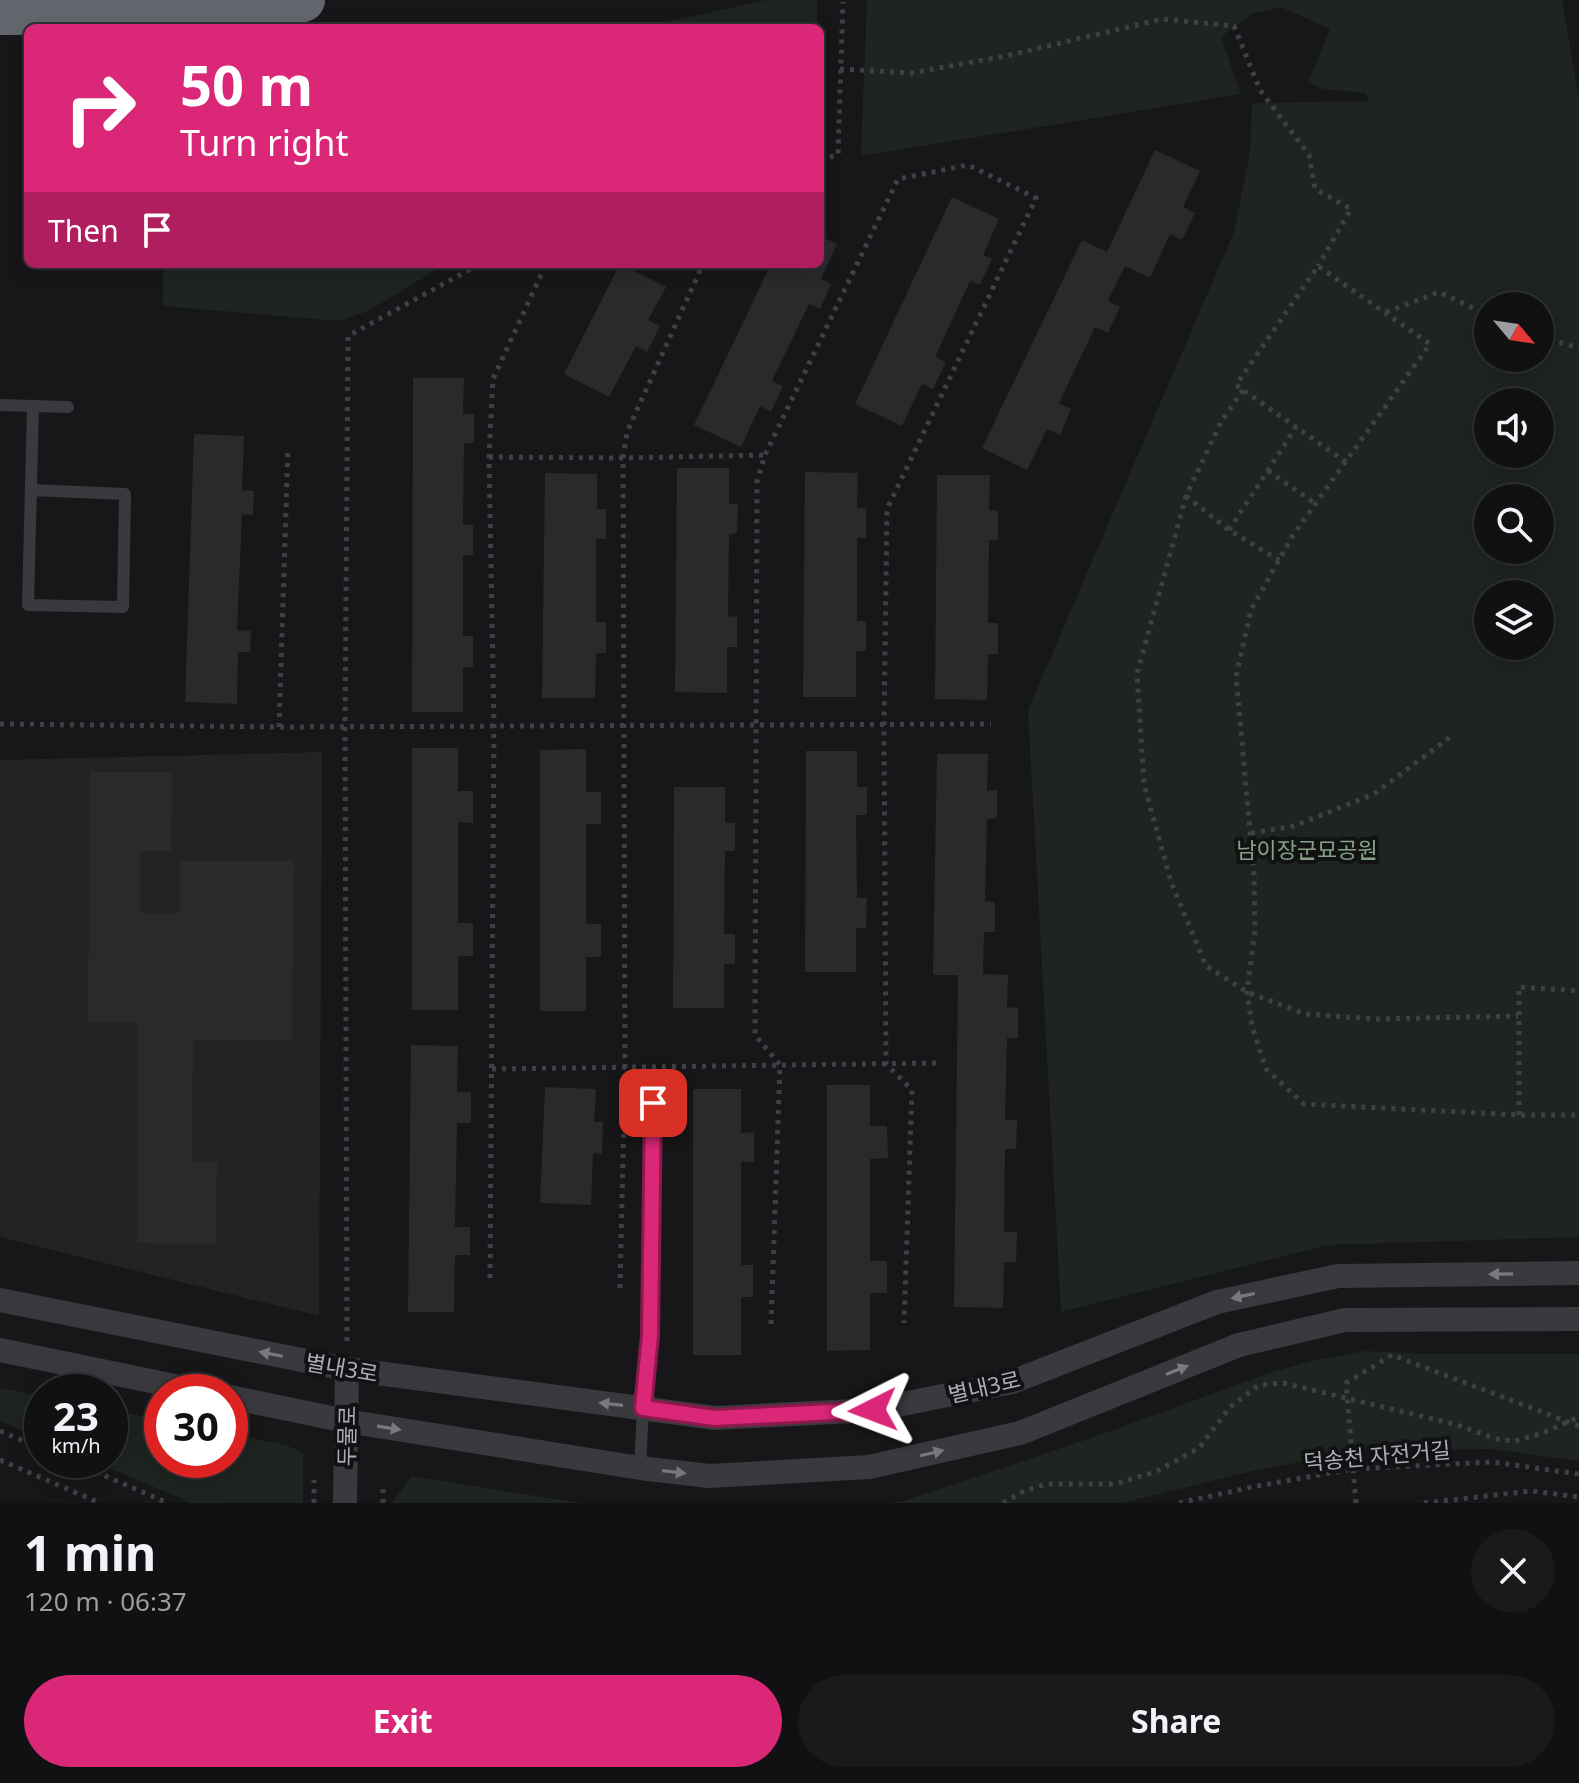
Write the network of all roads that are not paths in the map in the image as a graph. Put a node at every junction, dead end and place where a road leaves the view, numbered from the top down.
1 (303, 0) edge
2 (0, 13) edge
3 (0, 405) edge
4 (33, 406) junction
5 (68, 407) dead end
6 (31, 490) junction
7 (653, 1103) dead end
8 (1579, 1273) edge
9 (0, 1300) edge
10 (1579, 1319) edge
11 (0, 1350) edge
12 (347, 1369) junction
13 (144, 1380) edge
14 (248, 1401) edge
15 (643, 1408) junction
16 (346, 1421) junction
17 (640, 1468) junction
18 (345, 1503) edge

1 - 2 highway
3 - 4 lane
4 - 5 lane
4 - 6 lane
6 - 6 lane
7 - 15 lane
8 -> 15 street, 별내3로
12 -> 9 street, 별내3로
17 -> 10 street
11 - 13 street
15 -> 12 street, 별내3로
12 - 16 street, 두물로
14 - 16 street
15 - 17 lane
16 -> 17 street
16 - 18 street, 두물로

